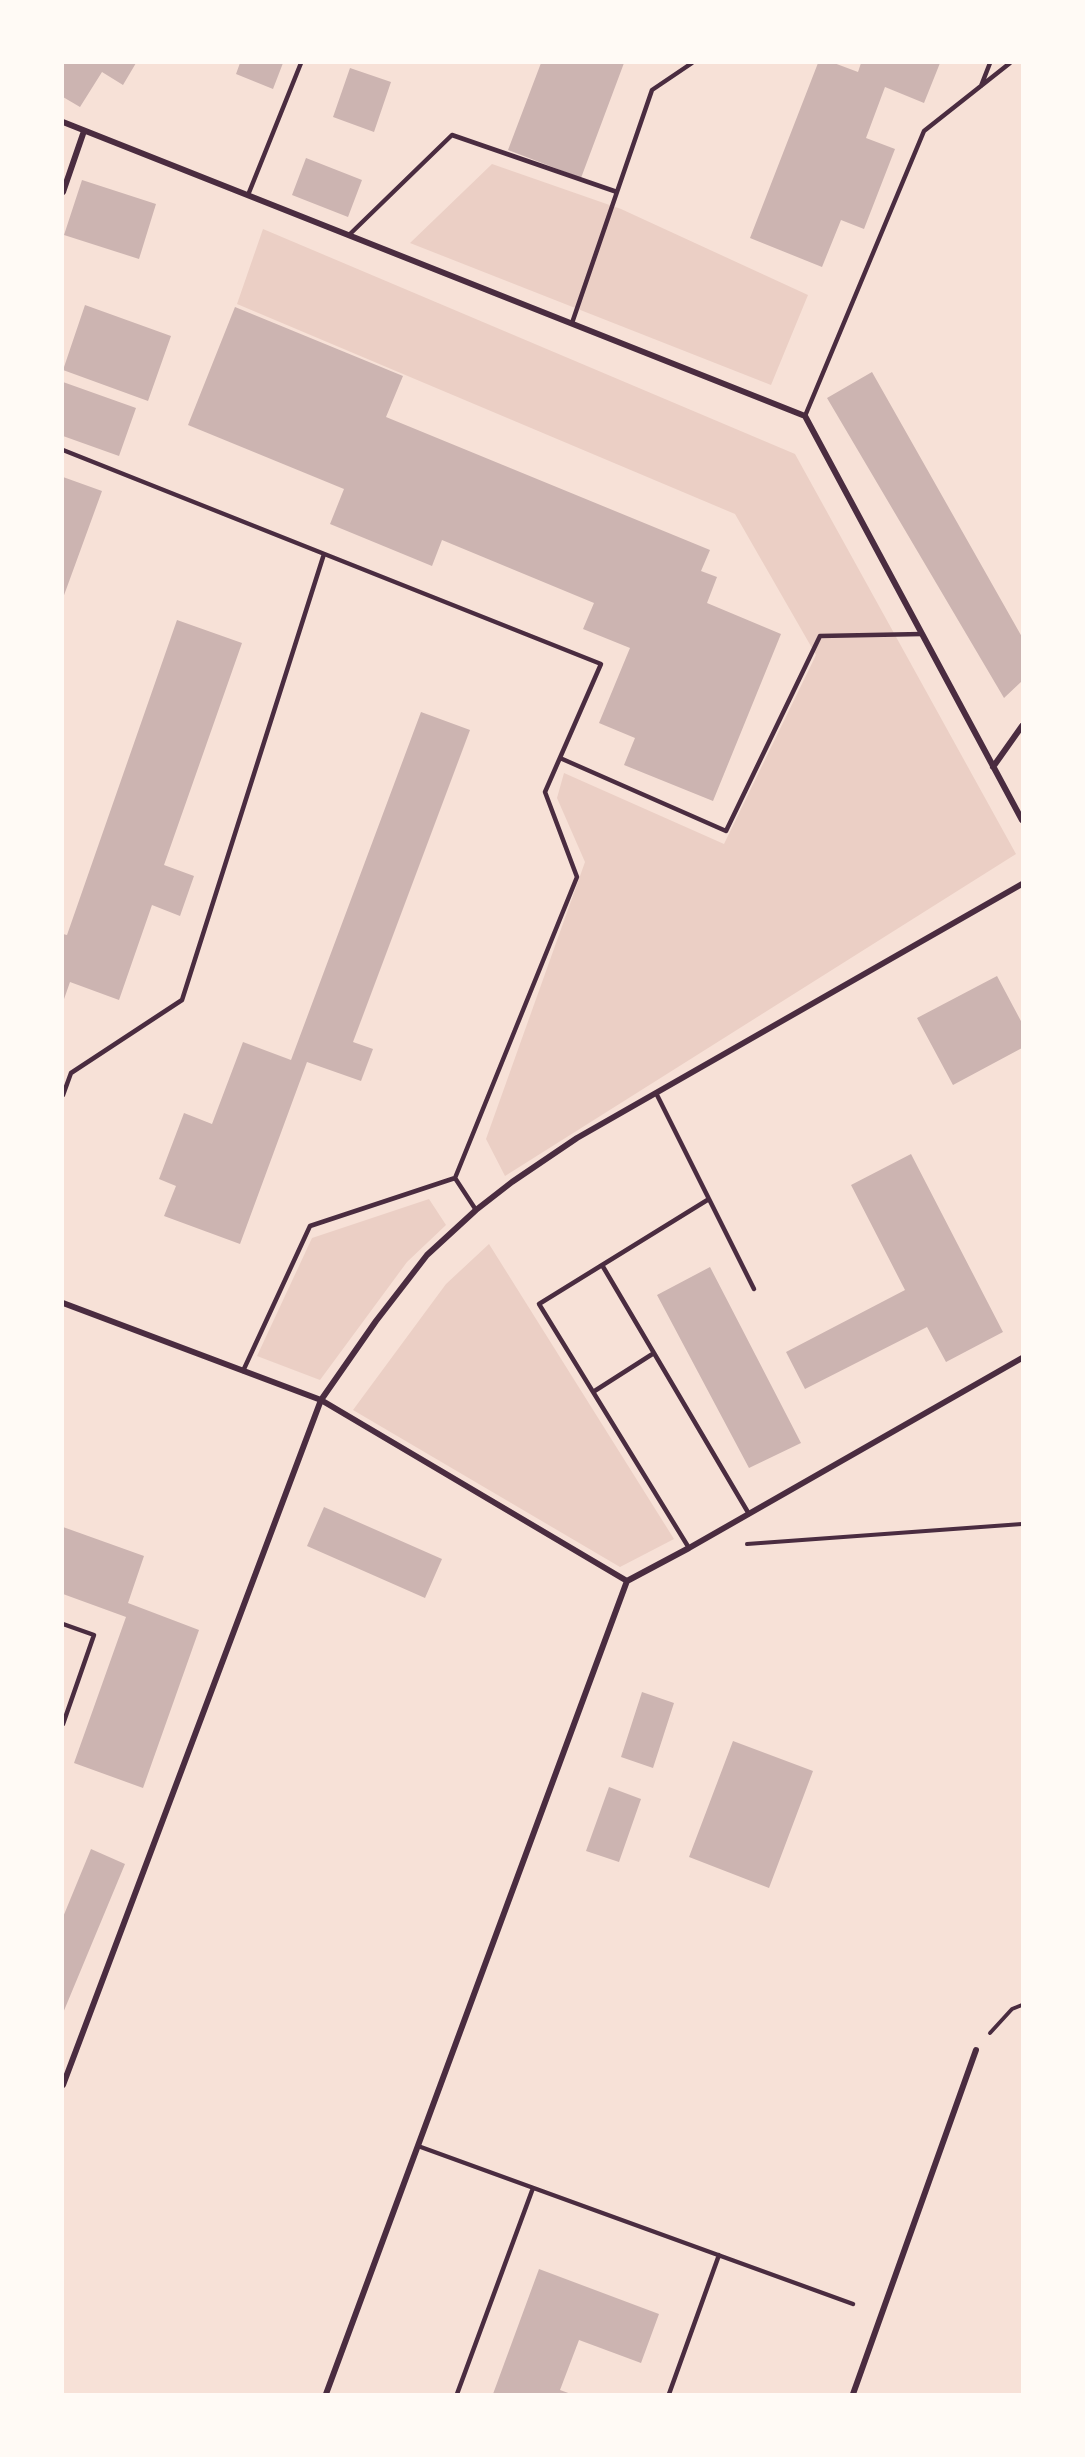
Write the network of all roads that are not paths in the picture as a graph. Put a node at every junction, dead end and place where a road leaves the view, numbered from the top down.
1 (301, 63) edge
2 (692, 63) edge
3 (990, 63) edge
4 (1010, 63) edge
5 (981, 86) junction
6 (63, 122) edge
7 (84, 131) junction
8 (63, 192) edge
9 (617, 192) junction
10 (248, 195) junction
11 (349, 236) junction
12 (572, 323) junction
13 (806, 416) junction
14 (63, 450) edge
15 (324, 554) junction
16 (922, 634) junction
17 (1022, 726) edge
18 (560, 758) junction
19 (993, 767) junction
20 (1022, 820) edge
21 (1022, 884) edge
22 (656, 1093) junction
23 (63, 1095) edge
24 (455, 1178) junction
25 (709, 1199) junction
26 (476, 1210) junction
27 (602, 1265) junction
28 (754, 1289) dead end
29 (63, 1303) edge
30 (654, 1353) junction
31 (1022, 1358) edge
32 (243, 1371) junction
33 (593, 1392) junction
34 (321, 1400) junction
35 (749, 1514) junction
36 (689, 1548) junction
37 (627, 1581) junction
38 (63, 1624) edge
39 (63, 1724) edge
40 (975, 2050) road end
41 (63, 2085) edge
42 (418, 2146) junction
43 (533, 2188) junction
44 (719, 2255) junction
45 (854, 2304) dead end
46 (326, 2394) edge
47 (457, 2394) edge
48 (669, 2394) edge
49 (853, 2394) edge

1 - 10 lane
2 - 9 lane
3 - 5 lane
4 - 5 lane
5 - 13 lane
6 - 7 street
7 - 8 street
7 - 10 street
9 - 11 lane
9 - 12 lane
10 - 11 street
11 - 12 street
12 - 13 street
13 - 16 street
14 - 15 lane
15 - 18 lane
15 - 23 lane
16 - 18 lane
16 - 19 street
17 - 19 street
18 - 24 lane
19 - 20 street
21 - 22 street
22 - 25 lane
22 - 26 street
24 - 26 lane
24 - 32 lane
25 - 27 lane
25 - 28 lane
26 - 34 street
27 - 30 lane
27 - 33 lane
29 - 32 street
30 - 33 lane
30 - 35 lane
31 - 35 street
32 - 34 street
33 - 36 lane
34 - 37 street
34 - 41 street
35 - 36 street
36 - 37 street
37 - 42 street
38 - 39 lane
40 - 49 street
42 - 43 lane
42 - 46 street
43 - 44 lane
43 - 47 lane
44 - 45 lane
44 - 48 lane

